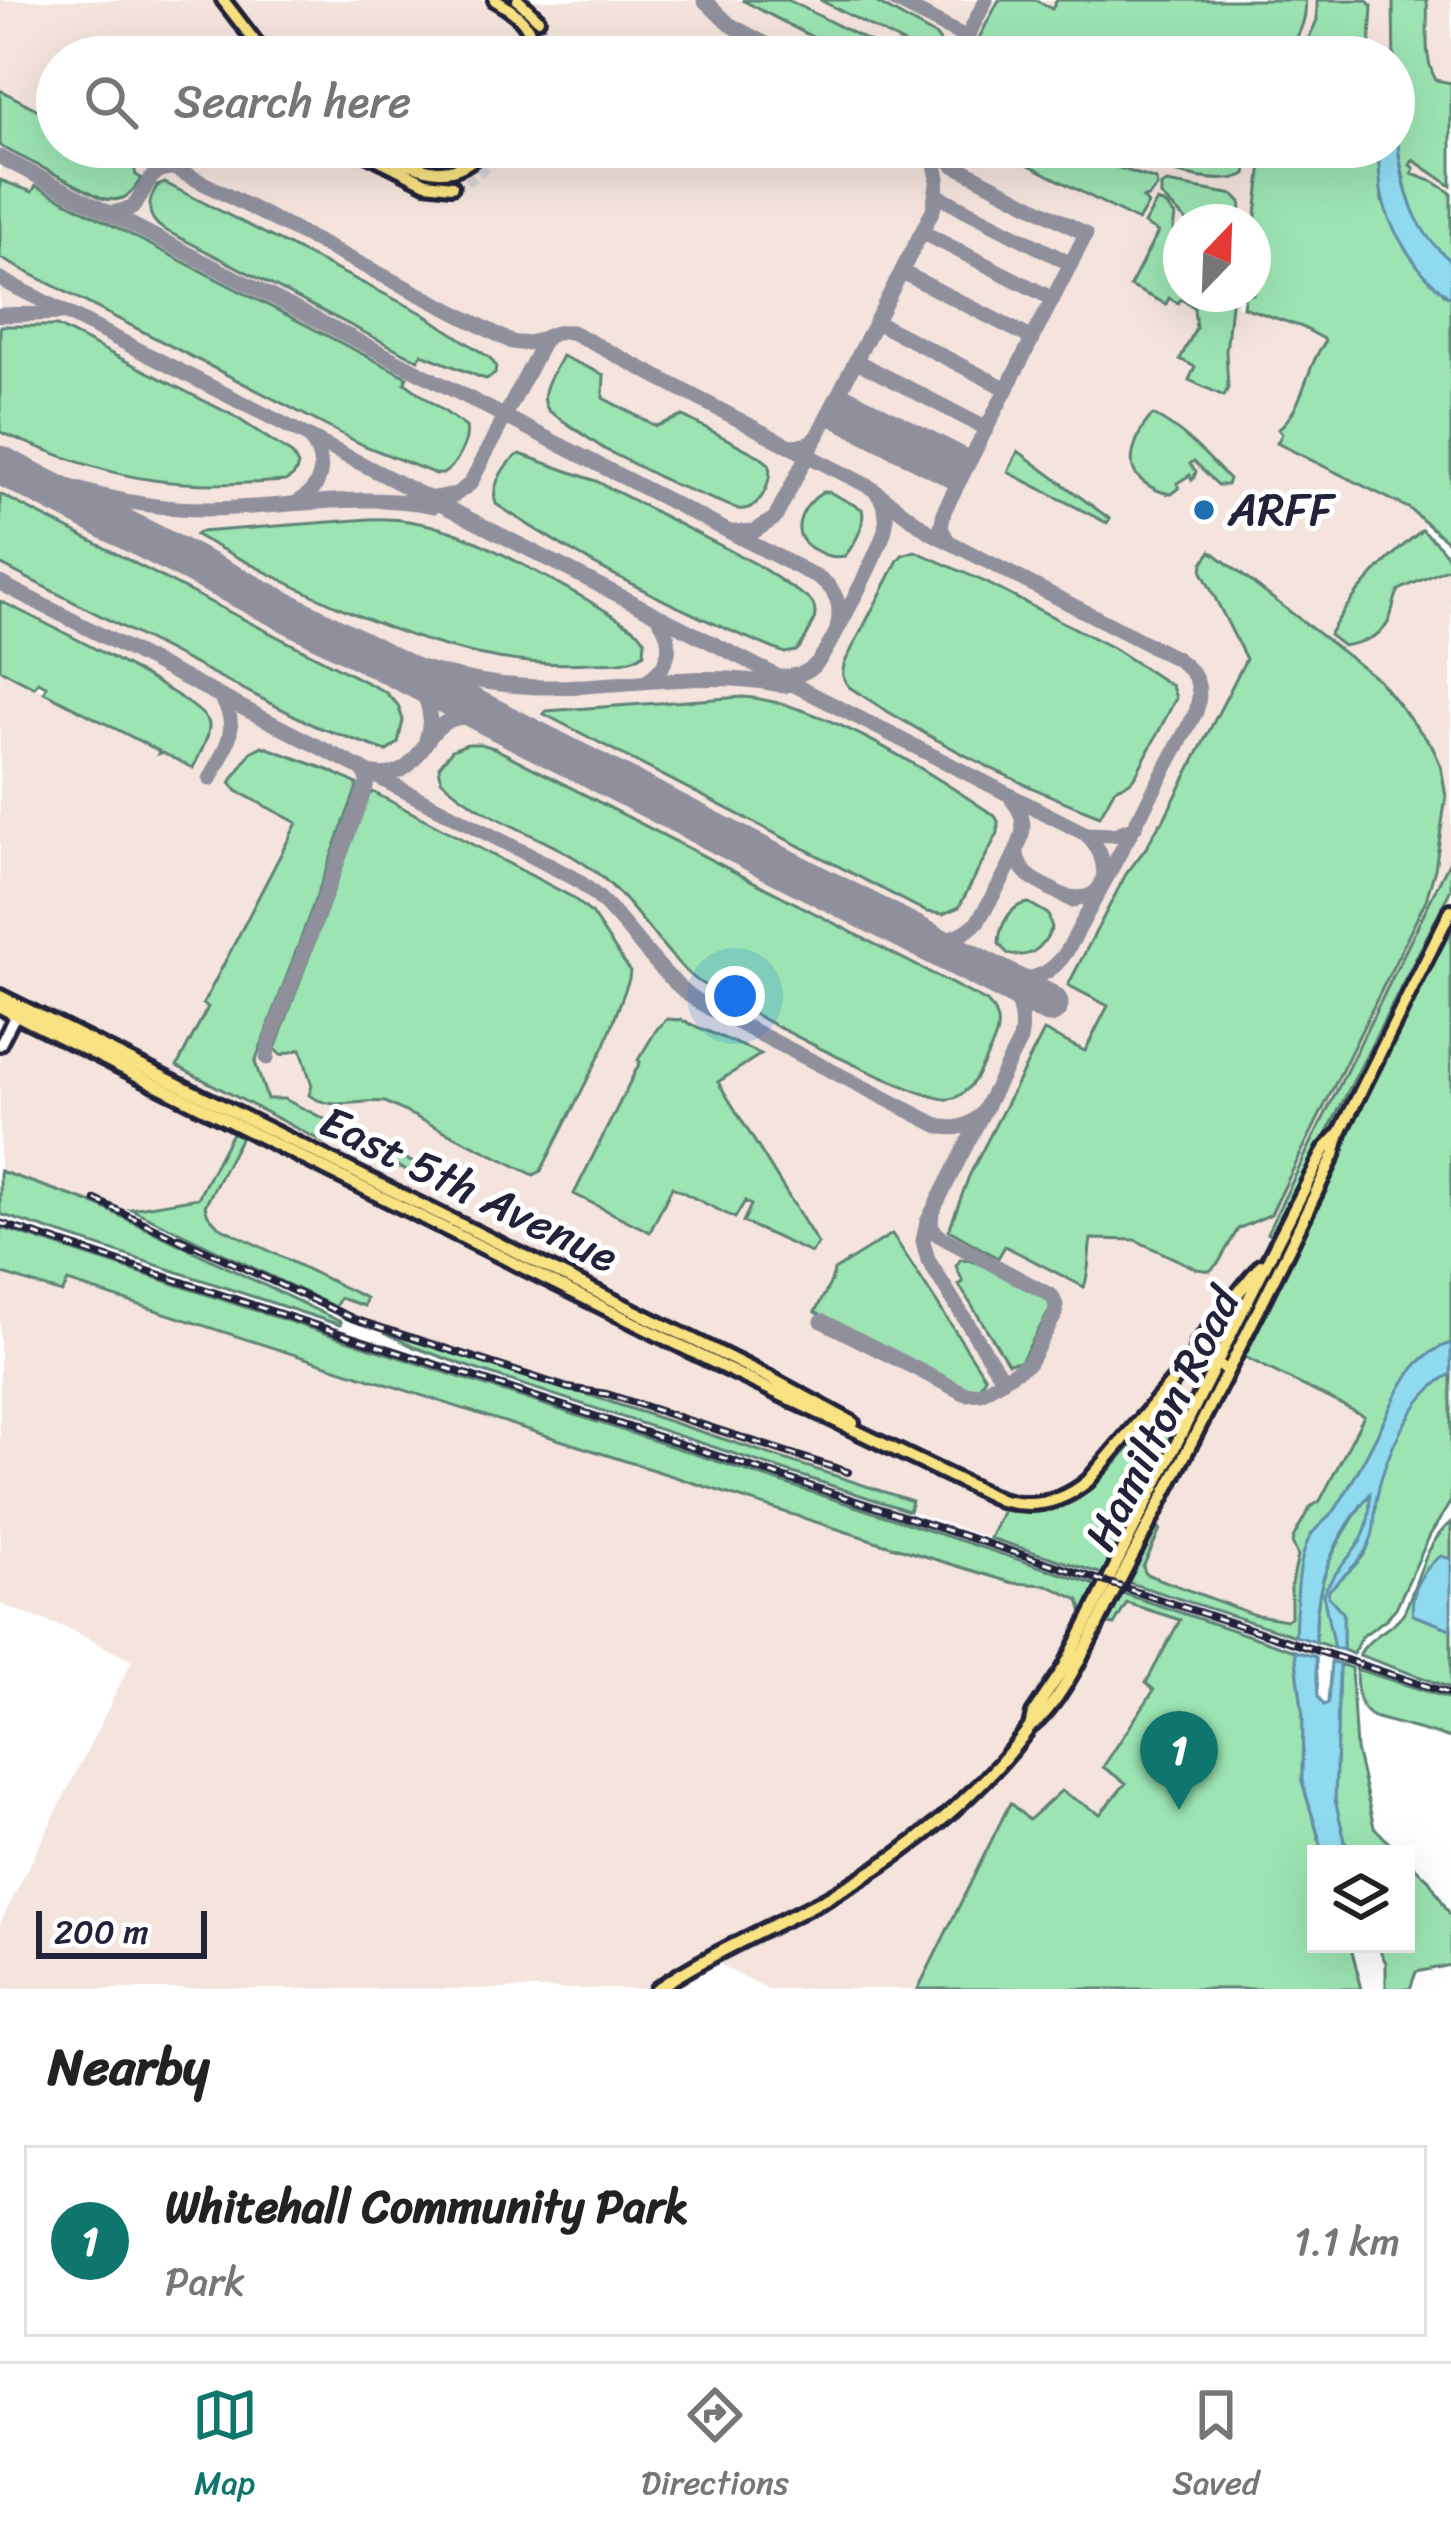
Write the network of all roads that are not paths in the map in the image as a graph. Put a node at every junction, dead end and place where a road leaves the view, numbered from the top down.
1 (228, 0) edge
2 (495, 0) edge
3 (518, 0) edge
4 (538, 19) tunnel mouth
5 (252, 36) edge
6 (530, 36) edge
7 (395, 168) edge
8 (424, 168) edge
9 (455, 168) tunnel mouth
10 (452, 186) dead end
11 (1451, 910) edge
12 (0, 996) edge
13 (0, 1007) edge
14 (18, 1010) junction
15 (0, 1045) edge
16 (1340, 1133) junction
17 (1274, 1248) junction
18 (1194, 1358) junction
19 (1217, 1362) junction
20 (1227, 1372) junction
21 (1135, 1425) junction
22 (1173, 1449) junction
23 (1030, 1726) junction
24 (657, 1989) edge

1 - 5 main road
2 - 6 main road
3 - 4 main road
7 - 10 main road
8 - 9 main road
11 - 16 main road, Hamilton Road
12 - 14 main road, East 5th Avenue
13 - 14 main road, East 5th Avenue
14 - 15 main road
14 - 21 main road, East 5th Avenue
16 - 17 main road, Hamilton Road
16 - 20 main road, Hamilton Road
17 - 18 main road, East 5th Avenue
17 - 19 main road, Hamilton Road
18 - 19 main road
18 - 21 main road, East 5th Avenue
19 - 20 main road
19 - 22 main road, Hamilton Road
20 - 23 main road, Hamilton Road
21 - 22 main road
22 - 23 main road, Hamilton Road
23 - 24 main road, Hamilton Road

